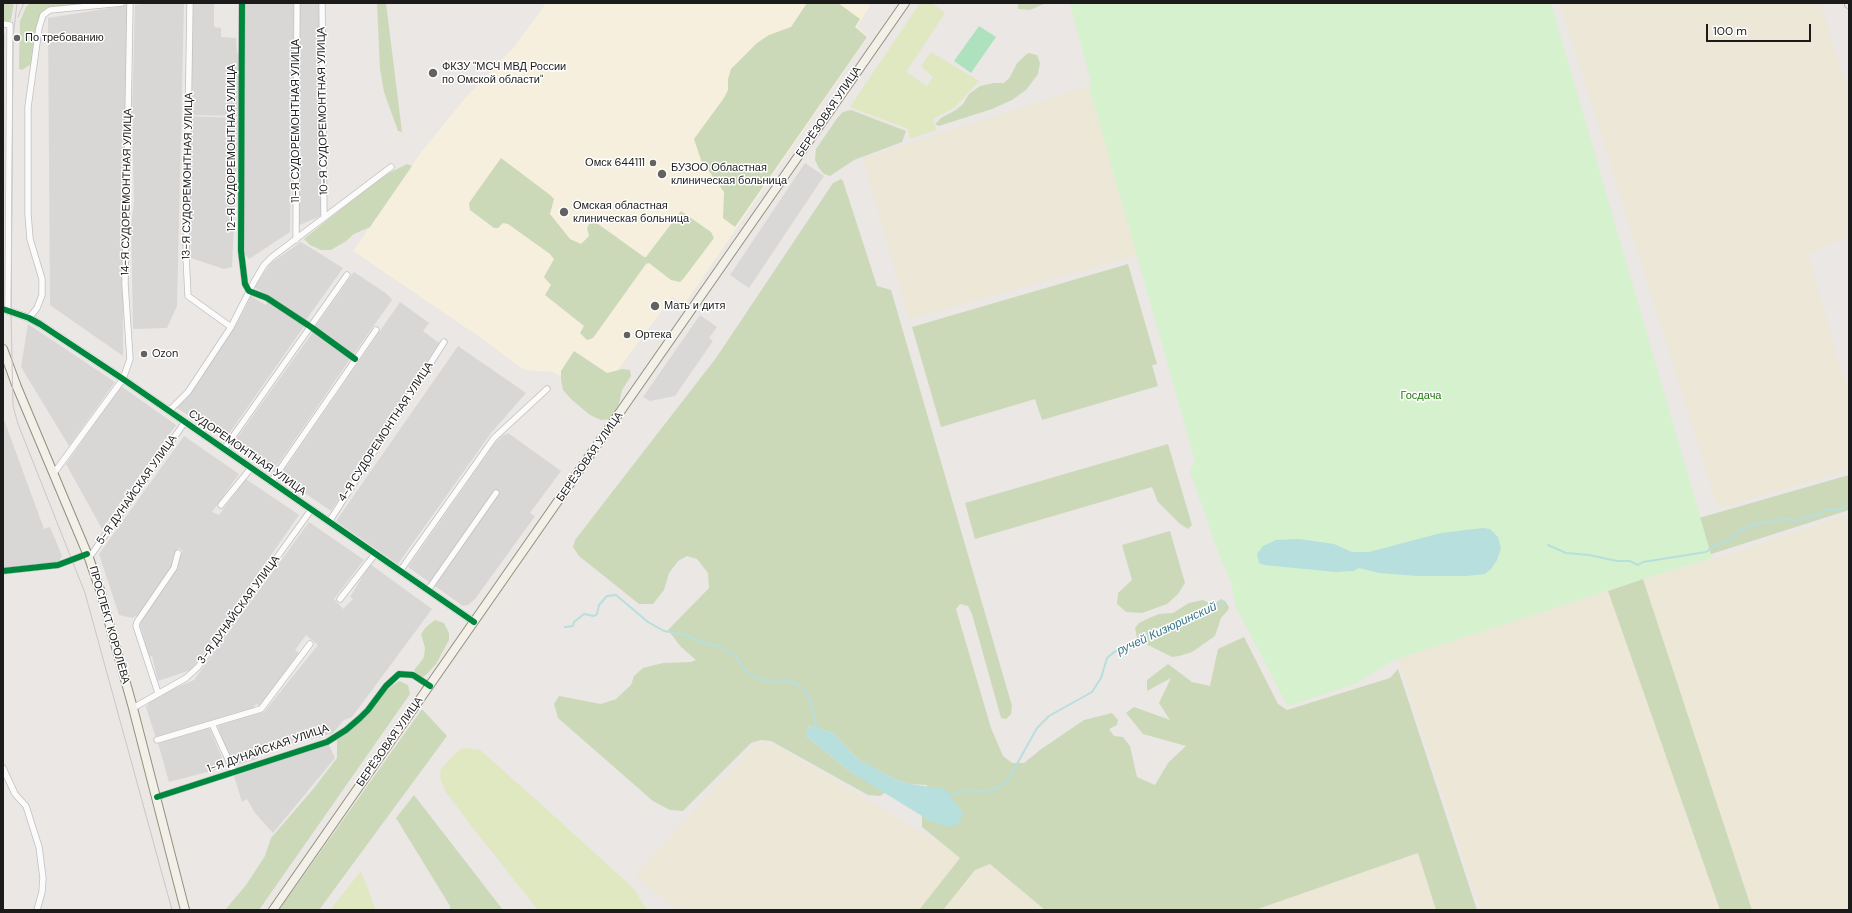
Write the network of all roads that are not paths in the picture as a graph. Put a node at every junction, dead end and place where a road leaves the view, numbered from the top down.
1 (122, 3) edge
2 (130, 3) edge
3 (190, 3) edge
4 (242, 3) edge
5 (297, 3) edge
6 (322, 3) edge
7 (905, 3) edge
8 (3, 24) edge
9 (391, 167) dead end
10 (324, 218) junction
11 (296, 240) junction
12 (347, 275) dead end
13 (249, 291) junction
14 (5, 310) edge
15 (29, 318) junction
16 (232, 327) junction
17 (311, 327) junction
18 (376, 330) dead end
19 (444, 342) dead end
20 (3, 349) edge
21 (355, 360) junction
22 (123, 379) junction
23 (547, 389) dead end
24 (169, 411) junction
25 (185, 422) junction
26 (224, 449) junction
27 (251, 468) junction
28 (54, 474) junction
29 (271, 482) junction
30 (496, 493) dead end
31 (221, 505) dead end
32 (311, 510) junction
33 (329, 522) junction
34 (178, 553) dead end
35 (375, 554) junction
36 (88, 556) junction
37 (3, 571) edge
38 (400, 571) junction
39 (428, 590) junction
40 (340, 599) dead end
41 (474, 622) junction
42 (310, 644) dead end
43 (430, 686) junction
44 (158, 693) junction
45 (133, 708) junction
46 (212, 724) junction
47 (157, 740) dead end
48 (3, 768) edge
49 (234, 772) junction
50 (157, 797) junction
51 (37, 910) edge
52 (185, 910) edge
53 (273, 910) edge

1 - 15 street
2 - 22 street, 14-Я СУДОРЕМОНТНАЯ УЛИЦА
3 - 16 street, 13-Я СУДОРЕМОНТНАЯ УЛИЦА
4 - 13 street, 12-Я СУДОРЕМОНТНАЯ УЛИЦА
5 - 11 street, 11-Я СУДОРЕМОНТНАЯ УЛИЦА
6 - 10 street, 10-Я СУДОРЕМОНТНАЯ УЛИЦА
7 - 41 main road, БЕРЁЗОВАЯ УЛИЦА
8 - 14 street
9 - 10 street
10 - 11 street
11 - 13 street
12 - 17 street
13 - 16 street
13 - 17 street
14 - 15 street, СУДОРЕМОНТНАЯ УЛИЦА
15 - 22 street, СУДОРЕМОНТНАЯ УЛИЦА
16 - 24 street
17 - 21 street
17 - 26 street
18 - 21 street
19 - 33 street, 4-Я СУДОРЕМОНТНАЯ УЛИЦА
20 - 28 main road, ПРОСПЕКТ КОРОЛЁВА
21 - 29 street
22 - 24 street, СУДОРЕМОНТНАЯ УЛИЦА
22 - 28 street, 14-Я СУДОРЕМОНТНАЯ УЛИЦА
23 - 38 street
24 - 25 street, СУДОРЕМОНТНАЯ УЛИЦА
25 - 26 street, СУДОРЕМОНТНАЯ УЛИЦА
25 - 36 street, 5-Я ДУНАЙСКАЯ УЛИЦА
26 - 27 street, СУДОРЕМОНТНАЯ УЛИЦА
27 - 29 street, СУДОРЕМОНТНАЯ УЛИЦА
27 - 31 street
28 - 36 main road, ПРОСПЕКТ КОРОЛЁВА
29 - 32 street, СУДОРЕМОНТНАЯ УЛИЦА
30 - 39 street
32 - 33 street, СУДОРЕМОНТНАЯ УЛИЦА
32 - 44 street, 3-Я ДУНАЙСКАЯ УЛИЦА
33 - 35 street, СУДОРЕМОНТНАЯ УЛИЦА
34 - 44 street
35 - 38 street, СУДОРЕМОНТНАЯ УЛИЦА
35 - 40 street
36 - 37 street
36 - 45 main road, ПРОСПЕКТ КОРОЛЁВА
38 - 39 street, СУДОРЕМОНТНАЯ УЛИЦА
39 - 41 street, СУДОРЕМОНТНАЯ УЛИЦА
41 - 43 main road, БЕРЁЗОВАЯ УЛИЦА
42 - 46 street
43 - 49 street, 1-Я ДУНАЙСКАЯ УЛИЦА
43 - 53 main road, БЕРЁЗОВАЯ УЛИЦА
44 - 45 street, 3-Я ДУНАЙСКАЯ УЛИЦА
45 - 50 main road, ПРОСПЕКТ КОРОЛЁВА
46 - 47 street
46 - 49 street
48 - 51 street
49 - 50 street, 1-Я ДУНАЙСКАЯ УЛИЦА
50 - 52 main road, ПРОСПЕКТ КОРОЛЁВА

